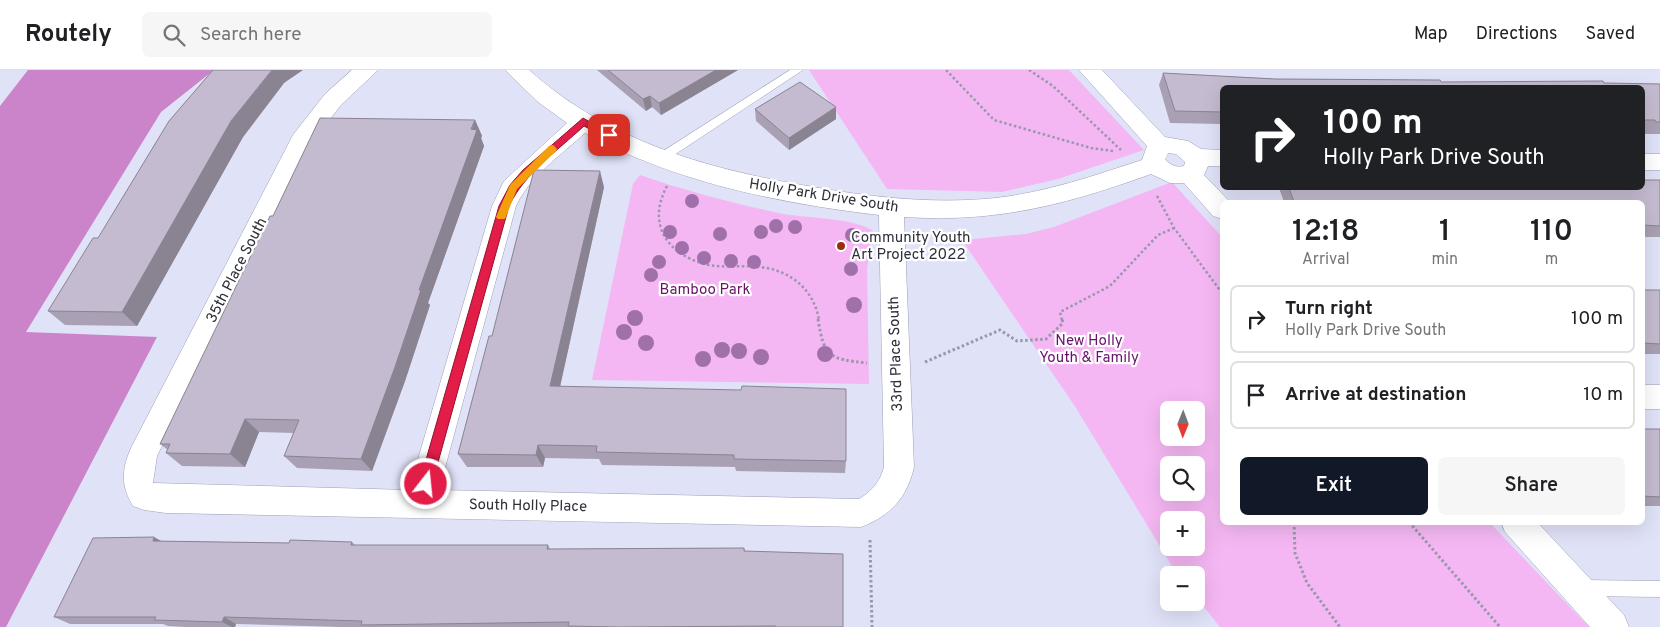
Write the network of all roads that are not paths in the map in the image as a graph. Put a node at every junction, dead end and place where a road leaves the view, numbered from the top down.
1 (367, 70) edge
2 (516, 70) edge
3 (798, 70) edge
4 (1090, 70) edge
5 (583, 122) junction
6 (1158, 156) junction
7 (1220, 159) edge
8 (671, 161) junction
9 (1645, 162) edge
10 (1660, 162) edge
11 (1192, 166) junction
12 (1220, 207) edge
13 (891, 208) junction
14 (1645, 396) edge
15 (1660, 397) edge
16 (139, 489) joint
17 (420, 503) junction
18 (877, 503) joint
19 (1519, 525) edge
20 (1576, 588) junction
21 (1660, 590) edge
22 (1612, 627) edge

1 - 16 street, 35th Place South
2 - 5 street, Holly Park Drive South
3 - 8 lane
4 - 6 street
5 - 8 street, Holly Park Drive South
5 - 17 street
6 - 11 street
6 - 13 street, Holly Park Drive South
7 - 11 street
8 - 13 street, Holly Park Drive South
9 - 10 street
11 - 12 street
13 - 18 street, 33rd Place South
14 - 15 street
16 - 17 street, South Holly Place
17 - 18 street, South Holly Place
19 - 20 street
20 - 21 lane
20 - 22 street

